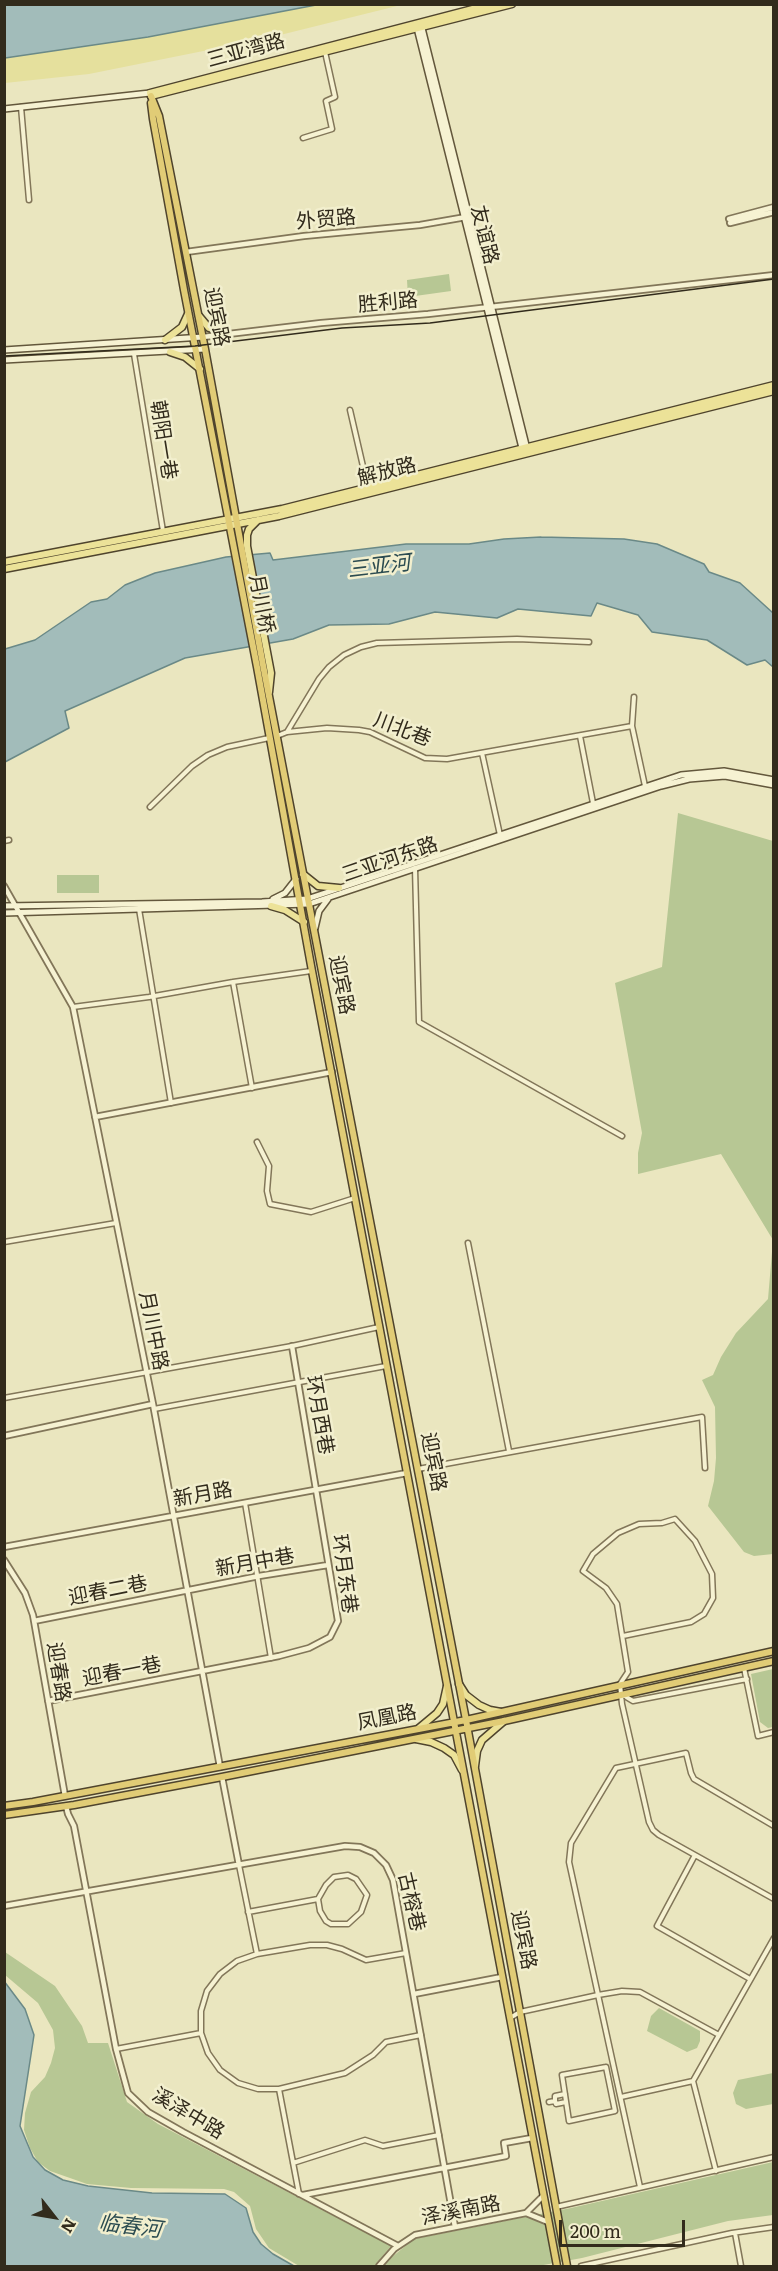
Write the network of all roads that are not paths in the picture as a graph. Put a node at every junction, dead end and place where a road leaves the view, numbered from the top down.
1 (492, 4) edge
2 (512, 4) edge
3 (418, 25) junction
4 (325, 51) junction
5 (151, 95) junction
6 (21, 107) junction
7 (4, 109) edge
8 (303, 138) dead end
9 (29, 200) dead end
10 (774, 207) edge
11 (774, 212) edge
12 (466, 217) junction
13 (186, 252) junction
14 (774, 274) edge
15 (488, 306) junction
16 (188, 314) junction
17 (199, 315) junction
18 (228, 334) junction
19 (203, 337) junction
20 (193, 338) junction
21 (165, 340) junction
22 (205, 349) junction
23 (4, 350) edge
24 (196, 350) junction
25 (170, 352) junction
26 (134, 354) junction
27 (4, 360) edge
28 (200, 369) junction
29 (774, 385) edge
30 (774, 391) edge
31 (350, 410) dead end
32 (525, 451) junction
33 (368, 488) junction
34 (259, 520) junction
35 (237, 521) junction
36 (229, 522) junction
37 (163, 531) junction
38 (244, 546) junction
39 (233, 547) joint
40 (4, 562) edge
41 (4, 569) edge
42 (589, 642) dead end
43 (263, 666) junction
44 (634, 697) dead end
45 (632, 726) junction
46 (287, 732) junction
47 (580, 736) junction
48 (273, 737) junction
49 (482, 753) junction
50 (774, 780) edge
51 (774, 785) edge
52 (645, 786) junction
53 (593, 803) junction
54 (150, 807) dead end
55 (500, 835) junction
56 (415, 867) junction
57 (303, 874) junction
58 (296, 879) junction
59 (4, 886) edge
60 (339, 888) junction
61 (329, 897) junction
62 (308, 901) junction
63 (300, 902) junction
64 (269, 904) junction
65 (4, 906) edge
66 (15, 906) junction
67 (139, 908) junction
68 (4, 912) edge
69 (21, 913) junction
70 (304, 922) junction
71 (314, 932) junction
72 (312, 971) junction
73 (233, 982) junction
74 (154, 997) junction
75 (73, 1007) junction
76 (332, 1072) junction
77 (252, 1088) junction
78 (171, 1103) junction
79 (95, 1117) junction
80 (622, 1136) dead end
81 (257, 1142) dead end
82 (355, 1198) junction
83 (116, 1222) junction
84 (4, 1242) edge
85 (468, 1243) dead end
86 (379, 1327) junction
87 (292, 1346) junction
88 (387, 1366) junction
89 (146, 1373) junction
90 (298, 1383) junction
91 (4, 1398) edge
92 (154, 1406) junction
93 (4, 1436) edge
94 (509, 1451) junction
95 (705, 1468) dead end
96 (418, 1469) junction
97 (407, 1473) junction
98 (316, 1490) junction
99 (245, 1503) junction
100 (174, 1516) junction
101 (4, 1547) edge
102 (4, 1560) edge
103 (328, 1565) junction
104 (257, 1577) junction
105 (187, 1591) junction
106 (34, 1621) junction
107 (623, 1636) junction
108 (774, 1651) edge
109 (271, 1658) junction
110 (774, 1661) edge
111 (744, 1668) junction
112 (202, 1672) junction
113 (747, 1679) junction
114 (459, 1684) junction
115 (620, 1684) junction
116 (447, 1685) junction
117 (622, 1695) junction
118 (48, 1701) junction
119 (502, 1712) junction
120 (466, 1720) junction
121 (504, 1721) junction
122 (454, 1722) junction
123 (467, 1728) junction
124 (416, 1729) junction
125 (456, 1730) junction
126 (774, 1732) edge
127 (412, 1739) junction
128 (637, 1763) junction
129 (220, 1767) junction
130 (475, 1769) junction
131 (463, 1770) junction
132 (222, 1777) junction
133 (65, 1796) junction
134 (4, 1806) edge
135 (66, 1806) junction
136 (4, 1815) edge
137 (774, 1826) edge
138 (695, 1855) junction
139 (239, 1865) junction
140 (86, 1892) junction
141 (318, 1899) junction
142 (774, 1899) edge
143 (4, 1906) edge
144 (248, 1912) junction
145 (774, 1938) edge
146 (406, 1953) junction
147 (257, 1954) junction
148 (502, 1977) junction
149 (750, 1979) junction
150 (516, 1991) junction
151 (506, 1992) junction
152 (414, 1994) junction
153 (598, 1995) junction
154 (520, 2012) junction
155 (510, 2018) junction
156 (523, 2027) junction
157 (512, 2029) junction
158 (201, 2033) junction
159 (421, 2035) junction
160 (719, 2035) junction
161 (116, 2049) junction
162 (693, 2081) junction
163 (279, 2089) junction
164 (565, 2094) junction
165 (621, 2097) junction
166 (555, 2101) junction
167 (549, 2102) dead end
168 (566, 2102) junction
169 (439, 2134) junction
170 (532, 2138) junction
171 (774, 2157) edge
172 (293, 2163) junction
173 (445, 2168) junction
174 (716, 2170) junction
175 (640, 2187) junction
176 (300, 2195) junction
177 (543, 2196) junction
178 (556, 2207) junction
179 (526, 2213) junction
180 (548, 2222) junction
181 (455, 2227) junction
182 (774, 2227) edge
183 (735, 2233) junction
184 (398, 2246) junction
185 (378, 2266) edge
186 (557, 2266) edge
187 (567, 2266) edge
188 (581, 2266) edge
189 (741, 2266) edge

1 - 3 main road, 三亚湾路
2 - 3 main road, 三亚湾路
3 - 4 main road, 三亚湾路
3 - 5 main road, 三亚湾路
3 - 12 main road, 友谊路
4 - 5 main road, 三亚湾路
4 - 8 street
5 - 6 main road, 三亚湾路
5 - 13 highway, 迎宾路
5 - 16 highway, 迎宾路
6 - 7 main road, 三亚湾路
6 - 9 street
10 - 11 street
12 - 13 street, 外贸路
12 - 15 main road, 友谊路
13 - 17 highway, 迎宾路
14 - 15 street, 胜利路
15 - 18 street, 胜利路
15 - 32 main road, 友谊路
16 - 20 highway, 迎宾路
16 - 21 main road
17 - 18 main road
17 - 19 highway, 迎宾路
18 - 19 street, 胜利路
19 - 20 main road, 胜利路
19 - 22 highway, 迎宾路
20 - 21 main road, 胜利路
20 - 24 highway, 迎宾路
21 - 23 main road, 胜利路
22 - 24 main road
22 - 35 highway, 迎宾路
24 - 25 main road
24 - 28 highway, 迎宾路
25 - 26 main road
25 - 28 main road
26 - 27 main road
26 - 37 street, 朝阳一巷
28 - 36 highway, 迎宾路
29 - 32 main road, 解放路
30 - 32 main road, 解放路
31 - 33 street
32 - 33 main road, 解放路
32 - 34 main road, 解放路
33 - 35 main road, 解放路
34 - 35 main road, 解放路
34 - 38 main road
35 - 36 main road, 解放路
35 - 38 highway, 迎宾路
36 - 37 main road, 解放路
36 - 39 highway, 迎宾路
36 - 41 main road, 解放路
37 - 40 main road, 解放路
38 - 43 highway, 月川桥
39 - 43 highway, 月川桥
42 - 46 street
43 - 48 highway, 迎宾路
43 - 48 highway, 迎宾路
44 - 45 street
45 - 47 street, 川北巷
45 - 52 street
46 - 48 street, 川北巷
46 - 49 street, 川北巷
47 - 49 street, 川北巷
47 - 53 street
48 - 54 street, 川北巷
48 - 57 highway, 迎宾路
48 - 58 highway, 迎宾路
49 - 55 street
50 - 52 main road, 三亚河东路
51 - 56 main road, 三亚河东路
52 - 53 main road, 三亚河东路
53 - 55 main road, 三亚河东路
55 - 60 main road, 三亚河东路
56 - 61 main road, 三亚河东路
56 - 80 street
57 - 60 main road
57 - 62 highway, 迎宾路
58 - 63 highway, 迎宾路
58 - 64 main road
59 - 66 street, 月川中路
60 - 62 main road, 三亚河东路
61 - 62 main road, 三亚河东路
61 - 71 main road
62 - 63 main road, 三亚河东路
62 - 71 highway, 迎宾路
63 - 64 main road, 三亚河东路
63 - 70 highway, 迎宾路
64 - 66 main road, 三亚河东路
64 - 67 main road, 三亚河东路
64 - 70 main road
65 - 66 main road, 三亚河东路
66 - 69 street, 月川中路
67 - 69 main road, 三亚河东路
67 - 74 street
68 - 69 main road, 三亚河东路
69 - 75 street, 月川中路
70 - 72 highway, 迎宾路
71 - 96 highway, 迎宾路
72 - 73 street
72 - 76 highway, 迎宾路
73 - 74 street
73 - 77 street
74 - 75 street
74 - 78 street
75 - 79 street, 月川中路
76 - 77 street
76 - 82 highway, 迎宾路
77 - 78 street
78 - 79 street
79 - 83 street, 月川中路
81 - 82 street
82 - 86 highway, 迎宾路
83 - 84 street
83 - 89 street, 月川中路
85 - 94 street
86 - 87 street
86 - 88 highway, 迎宾路
87 - 89 street
87 - 90 street, 环月西巷
88 - 90 street
88 - 97 highway, 迎宾路
89 - 91 street
89 - 92 street, 月川中路
90 - 92 street
90 - 98 street, 环月西巷
92 - 93 street
92 - 100 street, 月川中路
94 - 95 street
94 - 96 street
96 - 114 highway, 迎宾路
97 - 98 street, 新月路
97 - 116 highway, 迎宾路
98 - 99 street, 新月路
98 - 103 street, 环月东巷
99 - 100 street, 新月路
99 - 104 street
100 - 101 street, 新月路
100 - 105 street, 月川中路
102 - 106 street, 迎春路
103 - 104 street, 新月中巷
103 - 109 street, 环月东巷
104 - 105 street, 新月中巷
104 - 109 street
105 - 106 street, 迎春二巷
105 - 112 street, 月川中路
106 - 118 street, 迎春路
107 - 107 street
107 - 115 street
108 - 115 highway, 凤凰路
109 - 112 street, 环月东巷
110 - 111 highway, 凤凰路
111 - 113 street
111 - 117 highway, 凤凰路
112 - 118 street, 迎春一巷
112 - 129 street, 月川中路
113 - 117 street
113 - 126 street
114 - 119 main road
114 - 120 highway, 迎宾路
115 - 117 street
115 - 119 highway, 凤凰路
116 - 122 highway, 迎宾路
116 - 124 main road
117 - 121 highway, 凤凰路
117 - 128 street
118 - 133 street, 迎春路
119 - 120 highway, 凤凰路
120 - 122 highway, 凤凰路
120 - 123 highway, 迎宾路
121 - 123 highway, 凤凰路
121 - 130 main road
122 - 124 highway, 凤凰路
122 - 125 highway, 迎宾路
123 - 125 highway, 凤凰路
123 - 130 highway, 迎宾路
124 - 129 highway, 凤凰路
125 - 127 highway, 凤凰路
125 - 131 highway, 迎宾路
127 - 131 main road
127 - 132 highway, 凤凰路
128 - 137 street
128 - 138 street
128 - 153 street
129 - 133 highway, 凤凰路
130 - 150 highway, 迎宾路
131 - 148 highway, 迎宾路
132 - 135 highway, 凤凰路
132 - 139 street
133 - 134 highway, 凤凰路
135 - 136 highway, 凤凰路
135 - 140 street, 溪泽中路
138 - 142 street
138 - 149 street
139 - 140 street, 古榕巷
139 - 144 street
139 - 146 street, 古榕巷
140 - 143 street, 古榕巷
140 - 161 street, 溪泽中路
141 - 141 street
141 - 144 street
144 - 147 street
145 - 149 street
146 - 147 street
146 - 152 street, 古榕巷
147 - 158 street
148 - 151 highway, 迎宾路
148 - 152 street
149 - 160 street
150 - 151 highway
150 - 154 highway, 迎宾路
151 - 154 highway
151 - 155 highway, 迎宾路
152 - 159 street, 古榕巷
153 - 154 street
153 - 160 street
153 - 165 street
154 - 155 street
154 - 156 highway, 迎宾路
155 - 157 highway, 迎宾路
156 - 157 highway
156 - 178 highway, 迎宾路
157 - 170 highway, 迎宾路
158 - 161 street
158 - 163 street
159 - 163 street
159 - 169 street, 古榕巷
160 - 162 street
161 - 176 street, 溪泽中路
162 - 165 street
162 - 174 street
163 - 172 street
164 - 166 street
164 - 168 street
164 - 168 street
165 - 175 street
166 - 167 street
166 - 168 street
169 - 172 street
169 - 173 street, 古榕巷
170 - 173 street
170 - 177 highway, 迎宾路
171 - 174 street
172 - 176 street
173 - 176 street
173 - 181 street, 古榕巷
174 - 175 street
175 - 178 street
176 - 184 street, 溪泽中路
177 - 179 street, 泽溪南路
177 - 180 highway, 迎宾路
178 - 187 highway, 迎宾路
179 - 180 street, 泽溪南路
179 - 181 street, 泽溪南路
180 - 186 highway, 迎宾路
181 - 184 street, 泽溪南路
182 - 183 street
183 - 188 street
183 - 189 street
184 - 185 street, 泽溪南路

